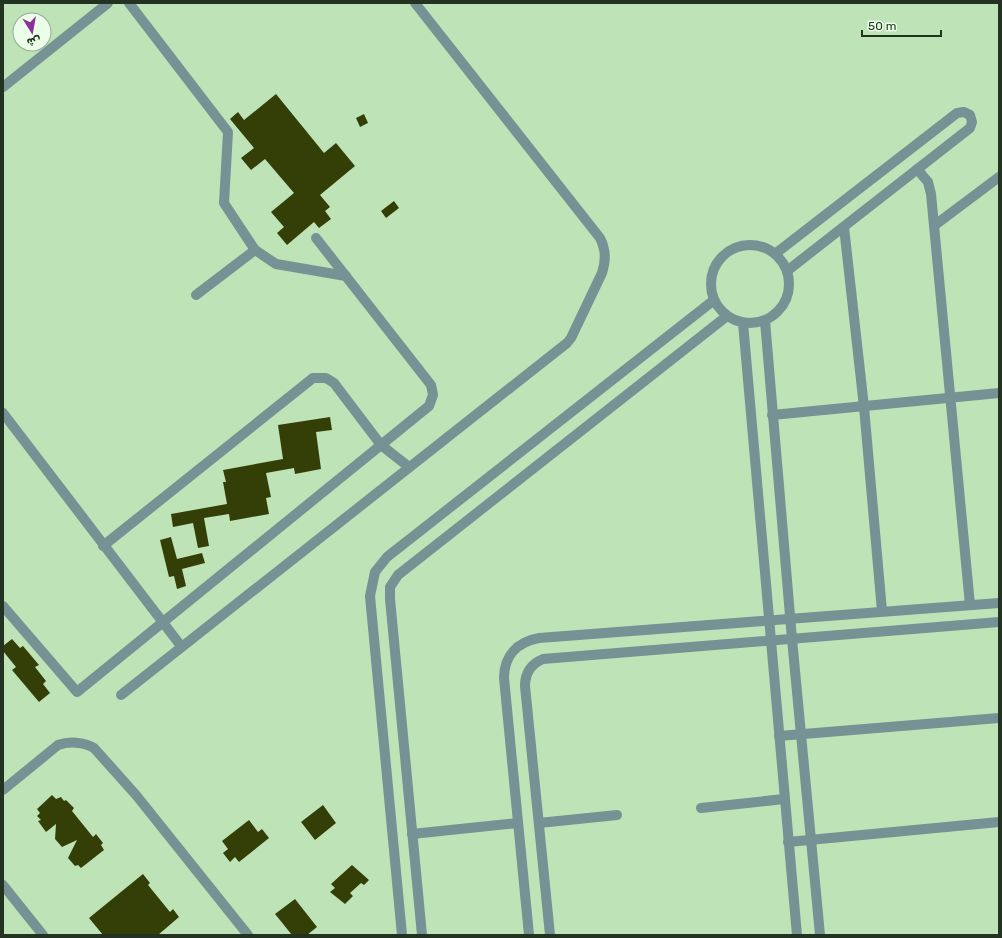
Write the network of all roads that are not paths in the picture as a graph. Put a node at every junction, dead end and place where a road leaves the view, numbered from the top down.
1 (108, 3) edge
2 (130, 3) edge
3 (415, 3) edge
4 (3, 87) edge
5 (917, 170) junction
6 (997, 182) edge
7 (935, 225) junction
8 (844, 227) junction
9 (316, 238) dead end
10 (255, 250) junction
11 (775, 254) junction
12 (787, 272) junction
13 (346, 276) junction
14 (196, 295) dead end
15 (714, 300) junction
16 (727, 316) junction
17 (764, 321) junction
18 (743, 323) junction
19 (999, 393) edge
20 (951, 398) junction
21 (864, 407) junction
22 (3, 413) edge
23 (772, 415) junction
24 (381, 445) junction
25 (409, 467) junction
26 (103, 546) junction
27 (999, 603) edge
28 (970, 605) junction
29 (3, 606) edge
30 (882, 612) junction
31 (790, 618) junction
32 (768, 620) junction
33 (162, 622) junction
34 (999, 622) edge
35 (792, 639) junction
36 (770, 640) junction
37 (181, 646) junction
38 (122, 695) dead end
39 (999, 718) edge
40 (801, 734) junction
41 (778, 736) junction
42 (3, 790) edge
43 (784, 799) junction
44 (701, 808) dead end
45 (617, 815) dead end
46 (999, 822) edge
47 (518, 823) junction
48 (539, 823) junction
49 (412, 834) junction
50 (811, 840) junction
51 (788, 842) junction
52 (3, 885) edge
53 (43, 935) edge
54 (248, 935) edge
55 (402, 935) edge
56 (422, 935) edge
57 (529, 935) edge
58 (550, 935) edge
59 (797, 935) edge
60 (820, 935) edge

1 - 4 lane
2 - 10 lane
3 - 25 lane
5 - 7 lane
5 - 8 lane
5 - 11 lane
6 - 7 lane
7 - 20 lane
8 - 12 lane
8 - 21 lane
9 - 13 lane
10 - 13 lane
10 - 14 lane
11 - 12 lane
11 - 15 lane
12 - 17 lane
13 - 24 lane
15 - 16 lane
15 - 55 lane
16 - 18 lane
16 - 49 lane
17 - 18 lane
17 - 23 lane
18 - 32 lane
19 - 20 lane
20 - 21 lane
20 - 28 lane
21 - 23 lane
21 - 30 lane
22 - 26 lane
23 - 31 lane
24 - 25 lane
24 - 26 lane
24 - 33 lane
25 - 37 lane
26 - 33 lane
27 - 28 lane
28 - 30 lane
29 - 33 lane
30 - 31 lane
31 - 32 lane
31 - 35 lane
32 - 36 lane
32 - 47 lane
33 - 37 lane
34 - 35 lane
35 - 36 lane
35 - 40 lane
36 - 41 lane
36 - 48 lane
37 - 38 lane
39 - 40 lane
40 - 41 lane
40 - 50 lane
41 - 43 lane
42 - 54 lane
43 - 44 lane
43 - 51 lane
45 - 48 lane
46 - 50 lane
47 - 49 lane
47 - 57 lane
48 - 58 lane
49 - 56 lane
50 - 51 lane
50 - 60 lane
51 - 59 lane
52 - 53 lane

